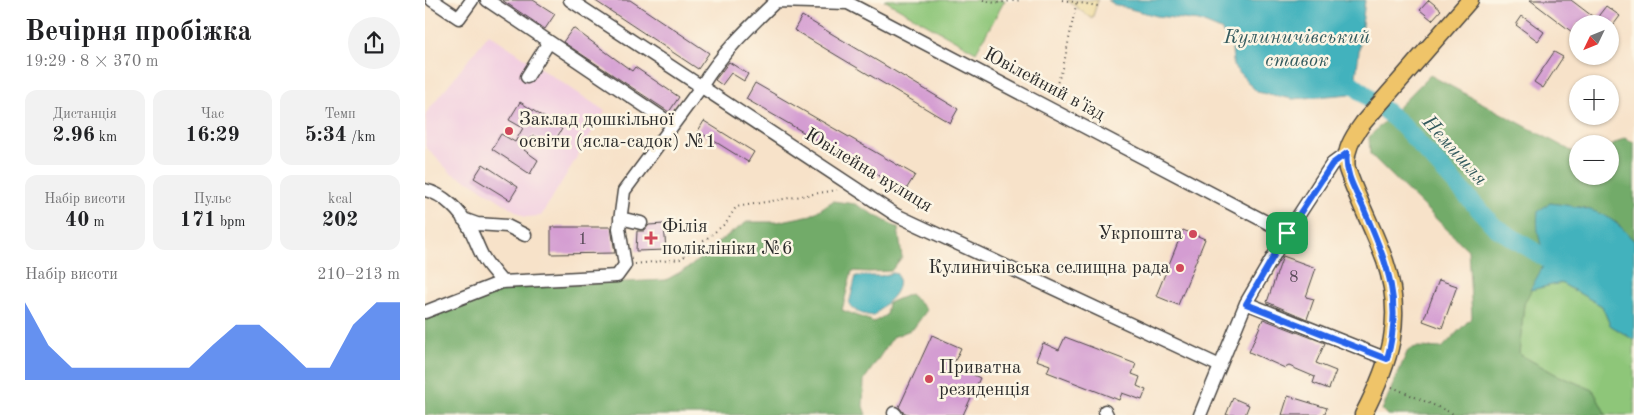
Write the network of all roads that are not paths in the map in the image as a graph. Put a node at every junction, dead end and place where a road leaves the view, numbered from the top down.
1 (432, 0) edge
2 (472, 0) edge
3 (487, 0) edge
4 (570, 0) edge
5 (1470, 0) edge
6 (549, 42) junction
7 (527, 77) dead end
8 (701, 88) junction
9 (673, 125) junction
10 (1347, 153) junction
11 (425, 190) edge
12 (463, 218) junction
13 (620, 218) junction
14 (641, 224) dead end
15 (1287, 233) junction
16 (525, 235) dead end
17 (502, 282) junction
18 (1246, 304) junction
19 (425, 312) edge
20 (1387, 359) junction
21 (1220, 366) junction
22 (1200, 415) edge
23 (1363, 415) edge

1 - 2 street
3 - 6 street
4 - 8 street, Ювілейна вулиця
5 - 10 main road
6 - 7 street
6 - 9 street
8 - 9 street
8 - 15 street, Ювілейний в'їзд
8 - 21 street, Ювілейна вулиця
9 - 13 street
10 - 15 street
10 - 20 main road
11 - 12 street
12 - 16 street
12 - 17 street
13 - 14 street
13 - 17 street
15 - 18 street
17 - 19 street
18 - 20 street
18 - 21 street
20 - 23 main road
21 - 22 street

